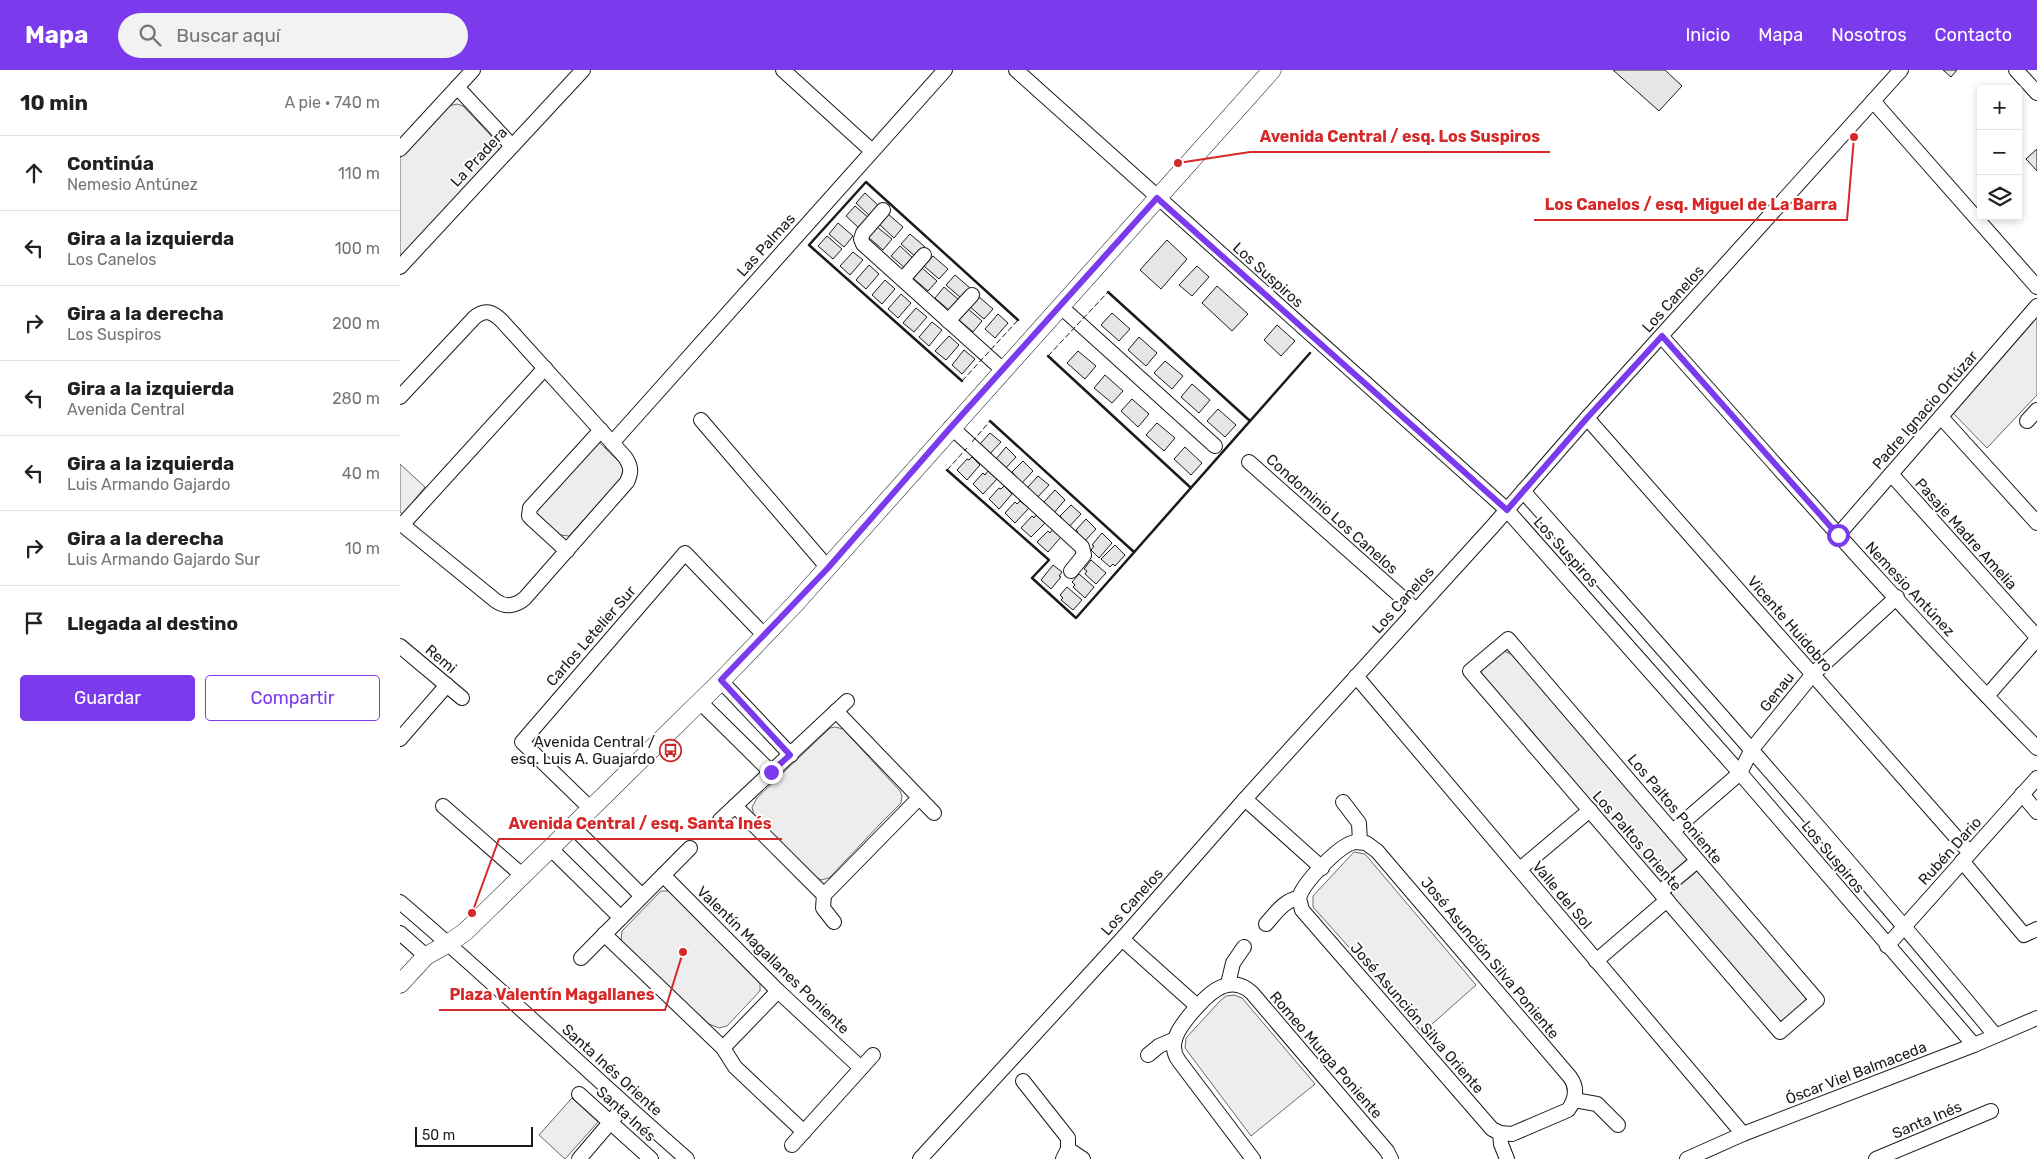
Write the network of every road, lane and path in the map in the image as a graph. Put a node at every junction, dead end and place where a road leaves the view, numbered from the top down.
1 (472, 70) edge
2 (583, 70) edge
3 (782, 70) edge
4 (945, 70) edge
5 (1016, 70) edge
6 (1272, 70) edge
7 (1900, 70) edge
8 (2016, 70) edge
9 (457, 87) junction
10 (2037, 93) edge
11 (1873, 101) junction
12 (512, 146) junction
13 (400, 149) edge
14 (872, 151) junction
15 (1157, 198) junction
16 (883, 210) dead end
17 (924, 255) dead end
18 (400, 267) edge
19 (903, 279) junction
20 (2037, 287) edge
21 (972, 295) dead end
22 (1060, 306) junction
23 (2037, 306) edge
24 (948, 321) junction
25 (1662, 336) junction
26 (545, 368) junction
27 (1002, 370) junction
28 (400, 398) edge
29 (2037, 410) edge
30 (1941, 416) junction
31 (1587, 418) junction
32 (702, 420) dead end
33 (2027, 421) dead end
34 (951, 427) junction
35 (601, 430) junction
36 (612, 443) junction
37 (1215, 446) dead end
38 (1249, 462) dead end
39 (1891, 474) junction
40 (1523, 491) junction
41 (1507, 510) junction
42 (2037, 523) edge
43 (401, 524) edge
44 (1838, 535) junction
45 (567, 551) junction
46 (828, 568) junction
47 (1071, 571) dead end
48 (1897, 597) junction
49 (1416, 610) junction
50 (764, 636) junction
51 (2037, 638) edge
52 (400, 646) edge
53 (1470, 671) joint
54 (1812, 674) junction
55 (1356, 676) junction
56 (721, 680) junction
57 (447, 685) junction
58 (1986, 696) junction
59 (462, 698) dead end
60 (847, 700) dead end
61 (699, 701) junction
62 (836, 712) junction
63 (400, 739) edge
64 (2037, 748) edge
65 (1752, 750) junction
66 (790, 755) junction
67 (771, 772) junction
68 (1740, 773) junction
69 (2037, 778) edge
70 (2022, 794) junction
71 (919, 798) junction
72 (1245, 799) junction
73 (1343, 802) dead end
74 (443, 806) dead end
75 (735, 806) junction
76 (590, 808) junction
77 (1590, 810) junction
78 (2037, 812) edge
79 (934, 813) dead end
80 (720, 820) dead end
81 (572, 826) junction
82 (1673, 831) junction
83 (1360, 842) junction
84 (550, 848) junction
85 (690, 848) dead end
86 (1966, 856) junction
87 (1697, 861) junction
88 (1322, 868) junction
89 (1520, 870) junction
90 (522, 875) junction
91 (663, 875) junction
92 (824, 895) junction
93 (642, 896) junction
94 (1663, 896) junction
95 (1299, 898) junction
96 (400, 902) edge
97 (621, 918) junction
98 (834, 922) dead end
99 (1266, 924) dead end
100 (1905, 926) junction
101 (2031, 932) edge
102 (400, 933) edge
103 (604, 934) junction
104 (1122, 939) junction
105 (449, 944) junction
106 (1887, 946) junction
107 (1244, 947) dead end
108 (426, 956) junction
109 (581, 958) dead end
110 (1596, 961) junction
111 (400, 984) edge
112 (1228, 984) junction
113 (778, 991) junction
114 (1198, 1006) junction
115 (2037, 1018) edge
116 (1780, 1032) joint
117 (1995, 1035) junction
118 (1175, 1039) junction
119 (1974, 1045) junction
120 (723, 1048) junction
121 (873, 1055) dead end
122 (1148, 1055) dead end
123 (861, 1068) junction
124 (1023, 1081) dead end
125 (579, 1094) dead end
126 (1574, 1100) junction
127 (625, 1105) junction
128 (1991, 1111) dead end
129 (610, 1123) junction
130 (1618, 1125) dead end
131 (804, 1132) junction
132 (1500, 1133) junction
133 (1742, 1134) junction
134 (792, 1145) dead end
135 (1066, 1154) edge
136 (928, 1156) edge
137 (578, 1159) edge
138 (651, 1159) edge
139 (687, 1159) edge
140 (1083, 1159) edge
141 (1253, 1159) edge
142 (1391, 1159) edge
143 (1508, 1159) edge
144 (1687, 1159) edge
145 (1876, 1159) edge

1 - 9 street
2 - 12 street, La Pradera
3 - 14 street
4 - 14 street, Las Palmas
5 - 15 street, Los Suspiros
6 - 15 street
7 - 11 street, Los Canelos
8 - 10 street
9 - 12 street
9 - 13 street
11 - 20 street
11 - 25 street, Los Canelos
12 - 18 street, La Pradera
14 - 36 street, Las Palmas
15 - 22 street
15 - 41 street, Los Suspiros
16 - 19 street
17 - 19 street
19 - 24 street
21 - 24 street
22 - 27 street
22 - 37 street
23 - 30 street, Padre Ignacio Ortúzar
24 - 27 street
25 - 31 street, Los Canelos
25 - 44 street, Nemesio Antúnez
26 - 28 street
26 - 35 street
26 - 43 street
27 - 34 street
29 - 33 street
30 - 39 street, Padre Ignacio Ortúzar
30 - 42 street
31 - 40 street, Los Canelos
31 - 54 street, Vicente Huidobro
32 - 46 street
34 - 46 street
34 - 47 street
35 - 36 street
35 - 45 street
36 - 45 street
38 - 49 street, Condominio Los Canelos
39 - 44 street, Padre Ignacio Ortúzar
39 - 51 street, Pasaje Madre Amelia
40 - 41 street, Los Canelos
40 - 65 street, Los Suspiros
41 - 49 street, Los Canelos
41 - 68 street, Los Suspiros
43 - 45 street
44 - 48 street, Nemesio Antúnez
46 - 50 street
48 - 54 street, Genau
48 - 58 street, Nemesio Antúnez
49 - 55 street, Los Canelos
50 - 56 street
50 - 76 street, Carlos Letelier Sur
51 - 58 street
52 - 57 street, Remi
53 - 77 street, Los Paltos Oriente
53 - 82 street, Los Paltos Poniente
54 - 65 street, Genau
54 - 86 street, Vicente Huidobro
55 - 72 street, Los Canelos
55 - 89 street, Valle del Sol
56 - 61 street
56 - 66 street
57 - 59 street, Remi
57 - 63 street
58 - 64 street, Nemesio Antúnez
60 - 62 street
61 - 67 street
61 - 76 street
62 - 66 street
62 - 71 street
65 - 68 street, Genau
65 - 100 street, Los Suspiros
66 - 67 street
67 - 75 street
68 - 82 street
68 - 106 street, Los Suspiros
69 - 70 street, Rubén Dario
70 - 78 street
70 - 86 street, Rubén Dario
71 - 79 street
71 - 92 street
72 - 88 street
72 - 104 street, Los Canelos
73 - 83 street
74 - 90 street
75 - 80 street
75 - 92 street
76 - 81 street
77 - 89 street
77 - 94 street, Los Paltos Oriente
81 - 84 street
81 - 93 street
82 - 87 street, Los Paltos Poniente
83 - 88 street
83 - 126 street, José Asunción Silva Poniente
84 - 90 street
84 - 97 street
85 - 91 street
86 - 100 street, Rubén Dario
86 - 101 street, Vicente Huidobro
87 - 94 street
87 - 116 street, Los Paltos Poniente
88 - 95 street
89 - 110 street, Valle del Sol
90 - 105 street
91 - 93 street
91 - 113 street, Valentín Magallanes Poniente
92 - 98 street
93 - 97 street
94 - 110 street
94 - 116 street, Los Paltos Oriente
95 - 99 street
95 - 132 street, José Asunción Silva Oriente
96 - 105 street
97 - 103 street
100 - 106 street, Rubén Dario
100 - 117 street, Los Suspiros
102 - 108 street
103 - 109 street
103 - 120 street
104 - 114 street
104 - 136 street, Los Canelos
105 - 108 street
105 - 127 street, Santa Inés Oriente
106 - 119 street, Los Suspiros
107 - 112 street
108 - 111 street
110 - 133 street, Valle del Sol
112 - 114 street
112 - 142 street, Romeo Murga Poniente
113 - 120 street
113 - 123 street, Valentín Magallanes Poniente
114 - 118 street
115 - 117 street, Óscar Viel Balmaceda
117 - 119 street, Óscar Viel Balmaceda
118 - 122 street
118 - 141 street
119 - 133 street, Óscar Viel Balmaceda
120 - 131 street
121 - 123 street
123 - 131 street
124 - 135 street
125 - 129 street, Santa Inés
126 - 130 street
126 - 132 street
127 - 129 street
127 - 139 street, Santa Inés Oriente
128 - 145 street, Santa Inés
129 - 137 street
129 - 138 street, Santa Inés
131 - 134 street
132 - 143 street
133 - 144 street, Óscar Viel Balmaceda
135 - 140 street

